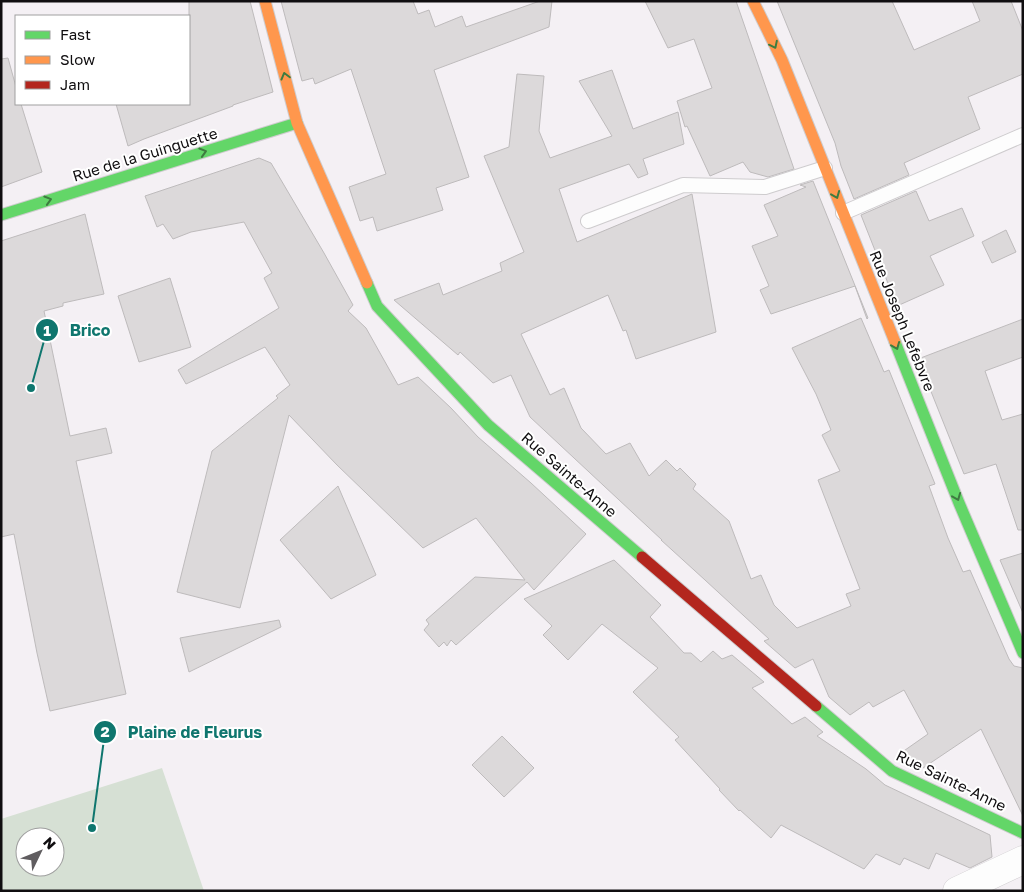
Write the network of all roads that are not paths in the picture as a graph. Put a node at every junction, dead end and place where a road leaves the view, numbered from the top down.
1 (265, 1) edge
2 (753, 1) edge
3 (297, 123) junction
4 (1023, 135) edge
5 (825, 168) junction
6 (843, 213) junction
7 (1, 215) edge
8 (588, 221) dead end
9 (1023, 652) edge
10 (1023, 833) edge
11 (1023, 860) edge
12 (957, 891) edge

3 -> 1 main road, Rue Sainte-Anne
2 -> 5 main road, Rue Joseph Lefebvre
7 -> 3 main road, Rue de la Guinguette
3 - 10 main road, Rue Sainte-Anne
4 - 6 lane
5 -> 6 main road, Rue Joseph Lefebvre
5 - 8 lane
6 -> 9 main road, Rue Joseph Lefebvre
11 - 12 street

